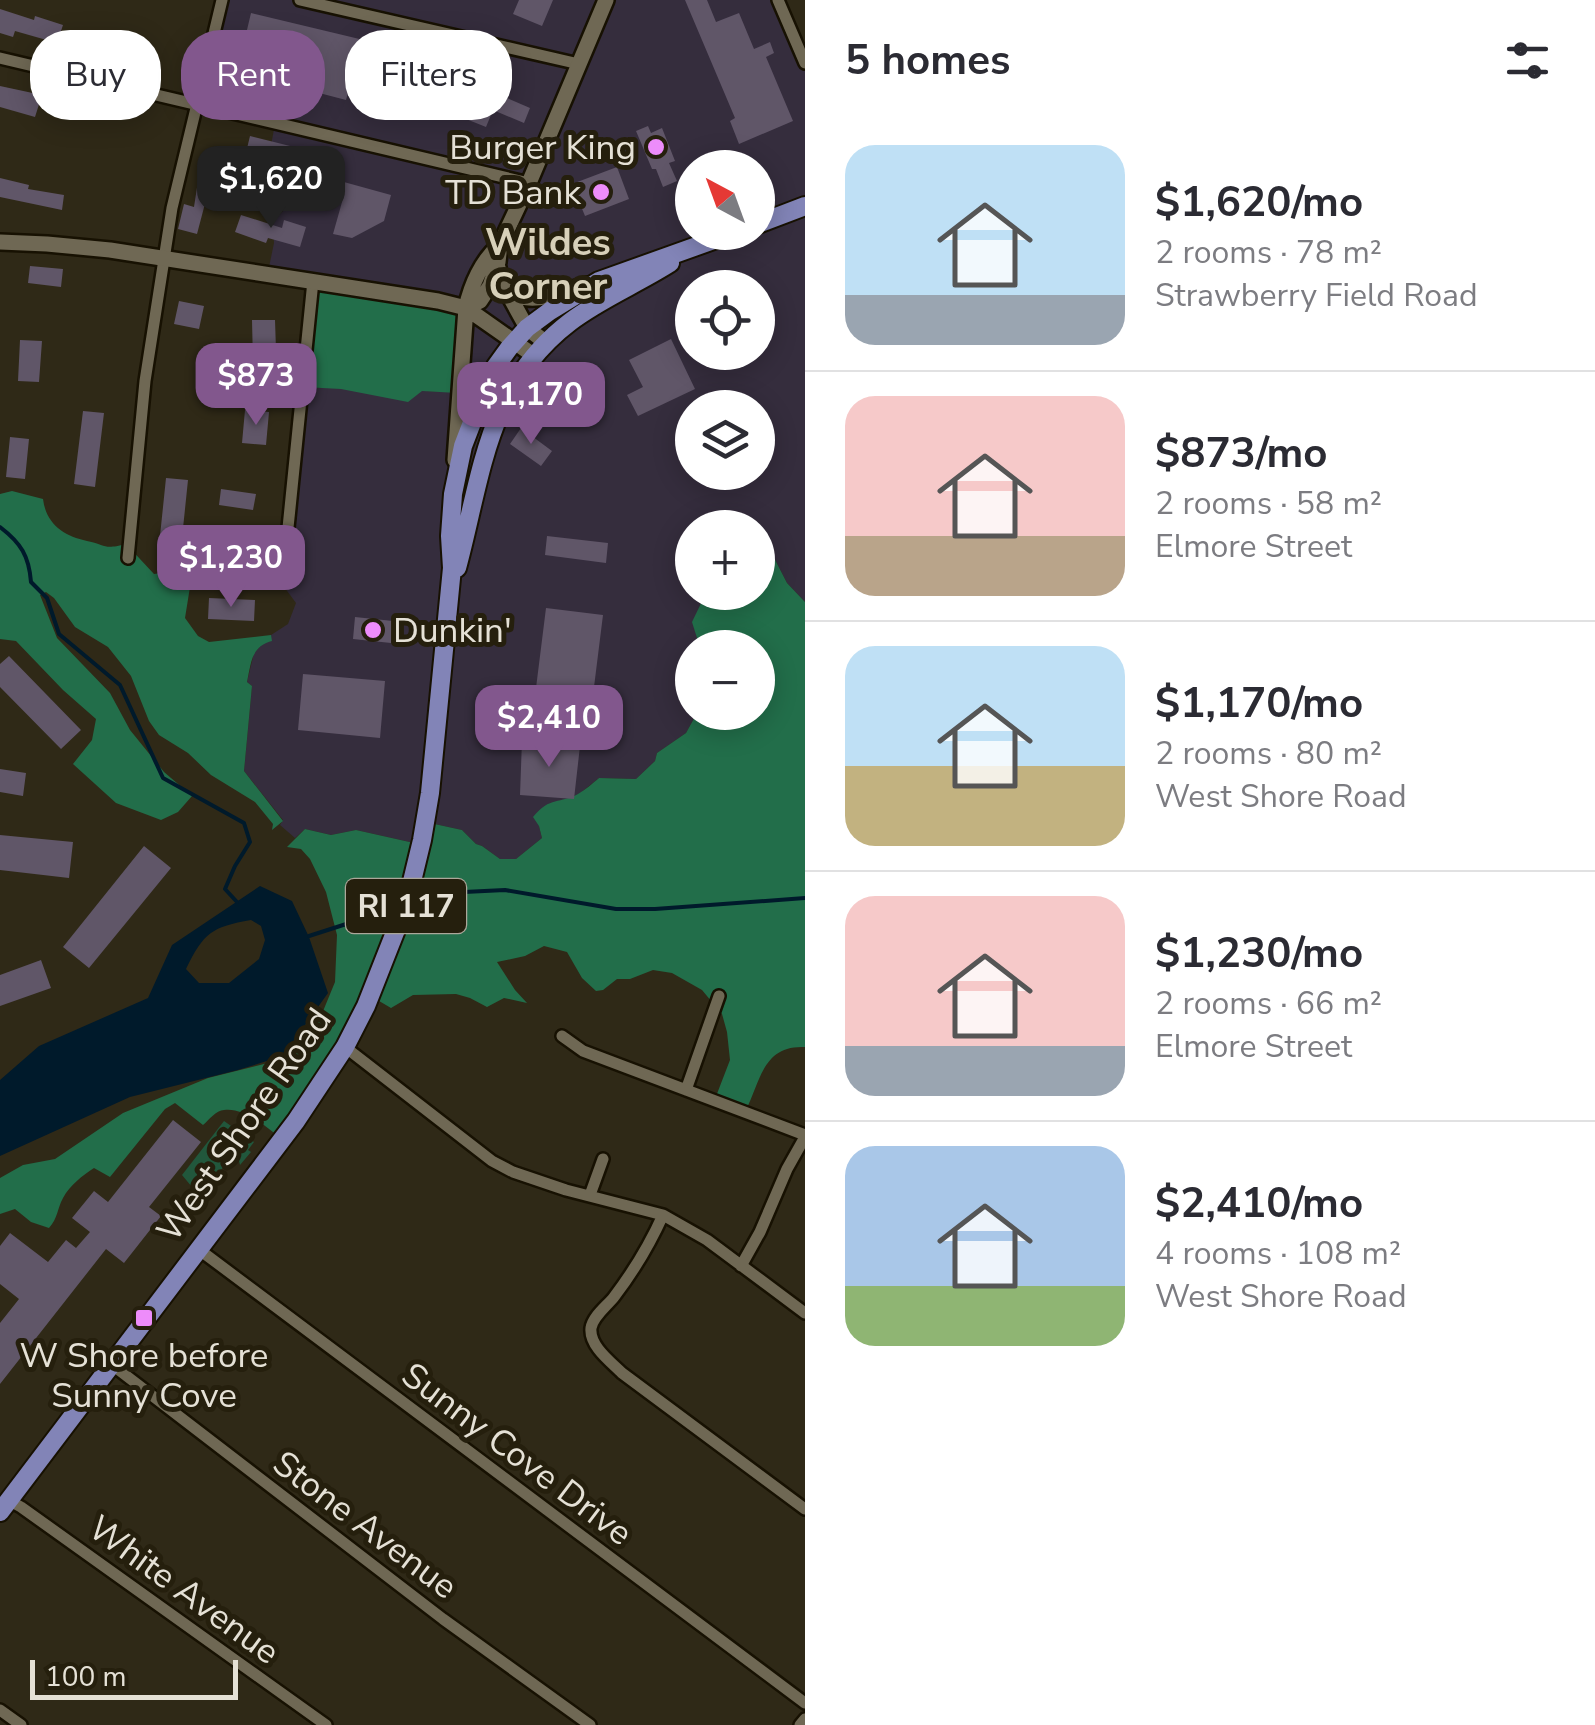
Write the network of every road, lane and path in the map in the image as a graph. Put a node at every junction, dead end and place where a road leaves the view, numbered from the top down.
1 (222, 0) edge
2 (300, 0) edge
3 (606, 0) edge
4 (778, 0) edge
5 (214, 30) edge
6 (0, 58) edge
7 (805, 63) edge
8 (579, 64) junction
9 (181, 103) edge
10 (192, 120) edge
11 (256, 120) edge
12 (529, 183) junction
13 (805, 206) edge
14 (775, 217) edge
15 (0, 242) edge
16 (689, 250) edge
17 (692, 250) edge
18 (499, 253) junction
19 (166, 258) junction
20 (312, 281) junction
21 (599, 281) junction
22 (507, 292) junction
23 (466, 308) junction
24 (521, 334) junction
25 (539, 349) junction
26 (454, 482) junction
27 (128, 558) dead end
28 (282, 577) dead end
29 (448, 608) junction
30 (718, 996) dead end
31 (562, 1036) dead end
32 (345, 1047) junction
33 (686, 1090) junction
34 (805, 1136) edge
35 (603, 1159) dead end
36 (590, 1195) junction
37 (663, 1215) junction
38 (197, 1248) junction
39 (742, 1266) junction
40 (805, 1314) edge
41 (111, 1364) junction
42 (3, 1504) edge
43 (805, 1510) edge
44 (805, 1703) edge
45 (0, 1710) edge
46 (805, 1718) edge
47 (20, 1725) edge
48 (326, 1725) edge
49 (590, 1725) edge
50 (800, 1725) edge

1 - 5 street
2 - 8 street
3 - 8 main road
4 - 7 street
6 - 9 street
8 - 12 main road
10 - 19 street
11 - 12 street
12 - 18 main road
13 - 14 main road
15 - 19 main road
16 - 21 main road, West Shore Road / RI 117
17 - 25 main road, West Shore Road / RI 117
18 - 22 main road
18 - 23 main road
19 - 20 main road
19 - 27 street
20 - 23 main road
20 - 28 street
21 - 22 main road
21 - 24 main road, West Shore Road / RI 117
22 - 24 main road
23 - 24 main road
23 - 26 main road
24 - 25 main road
24 - 26 main road, West Shore Road / RI 117
25 - 29 main road, West Shore Road / RI 117
26 - 29 main road, West Shore Road / RI 117
29 - 32 main road, West Shore Road / RI 117
30 - 33 street
31 - 33 street
32 - 36 street
32 - 38 main road, West Shore Road / RI 117
33 - 34 street
34 - 39 street
35 - 36 street
36 - 37 street
37 - 39 street
37 - 43 street
38 - 41 main road, West Shore Road / RI 117
38 - 44 street, Sunny Cove Drive
39 - 40 street
41 - 42 main road, West Shore Road / RI 117
41 - 49 street, Stone Avenue
42 - 48 street, White Avenue
45 - 47 street
46 - 50 street

